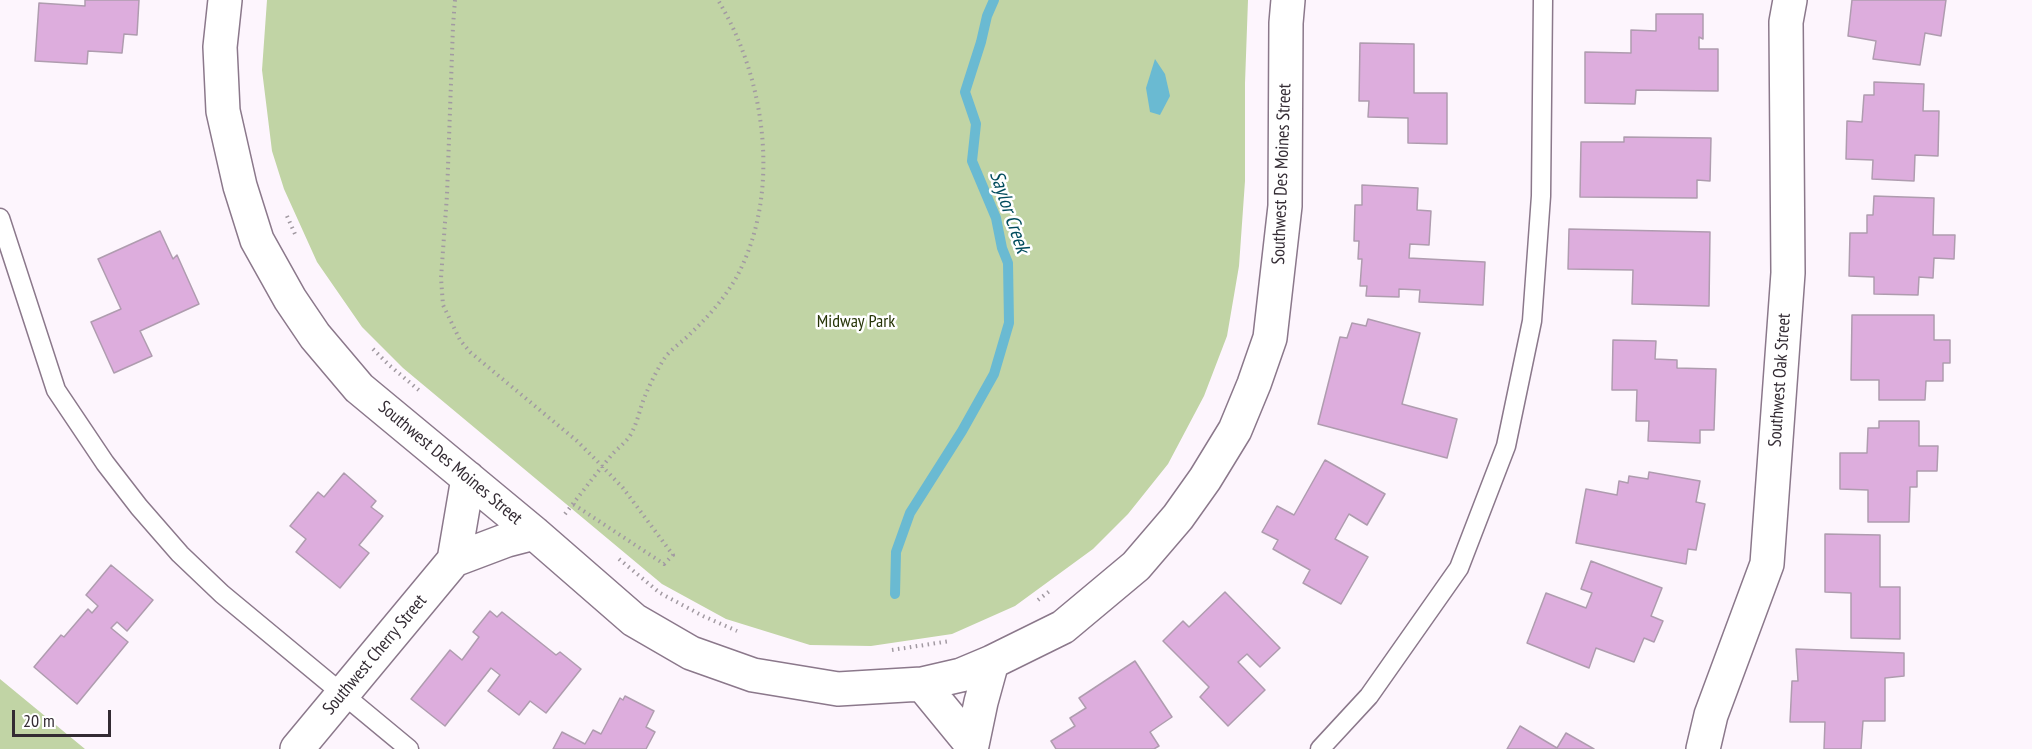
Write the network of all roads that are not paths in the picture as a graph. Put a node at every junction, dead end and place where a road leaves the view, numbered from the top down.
1 (225, 0) edge
2 (1288, 0) edge
3 (1543, 0) edge
4 (1790, 0) edge
5 (0, 218) edge
6 (468, 478) junction
7 (534, 533) junction
8 (454, 560) junction
9 (992, 662) junction
10 (922, 684) junction
11 (344, 693) junction
12 (973, 747) edge
13 (297, 749) edge
14 (409, 749) edge
15 (1320, 749) edge
16 (1703, 749) edge

1 - 6 street, Southwest Des Moines Street
2 - 9 street, Southwest Des Moines Street
3 - 15 lane
4 - 16 street, Southwest Oak Street
5 - 11 lane
6 - 7 street, Southwest Des Moines Street
6 - 8 street, Southwest Cherry Street
7 - 8 street, Southwest Cherry Street
7 - 10 street, Southwest Des Moines Street
8 - 11 street, Southwest Cherry Street
9 - 10 street, Southwest Des Moines Street
9 - 12 street
10 - 12 street
11 - 13 street, Southwest Cherry Street
11 - 14 lane

